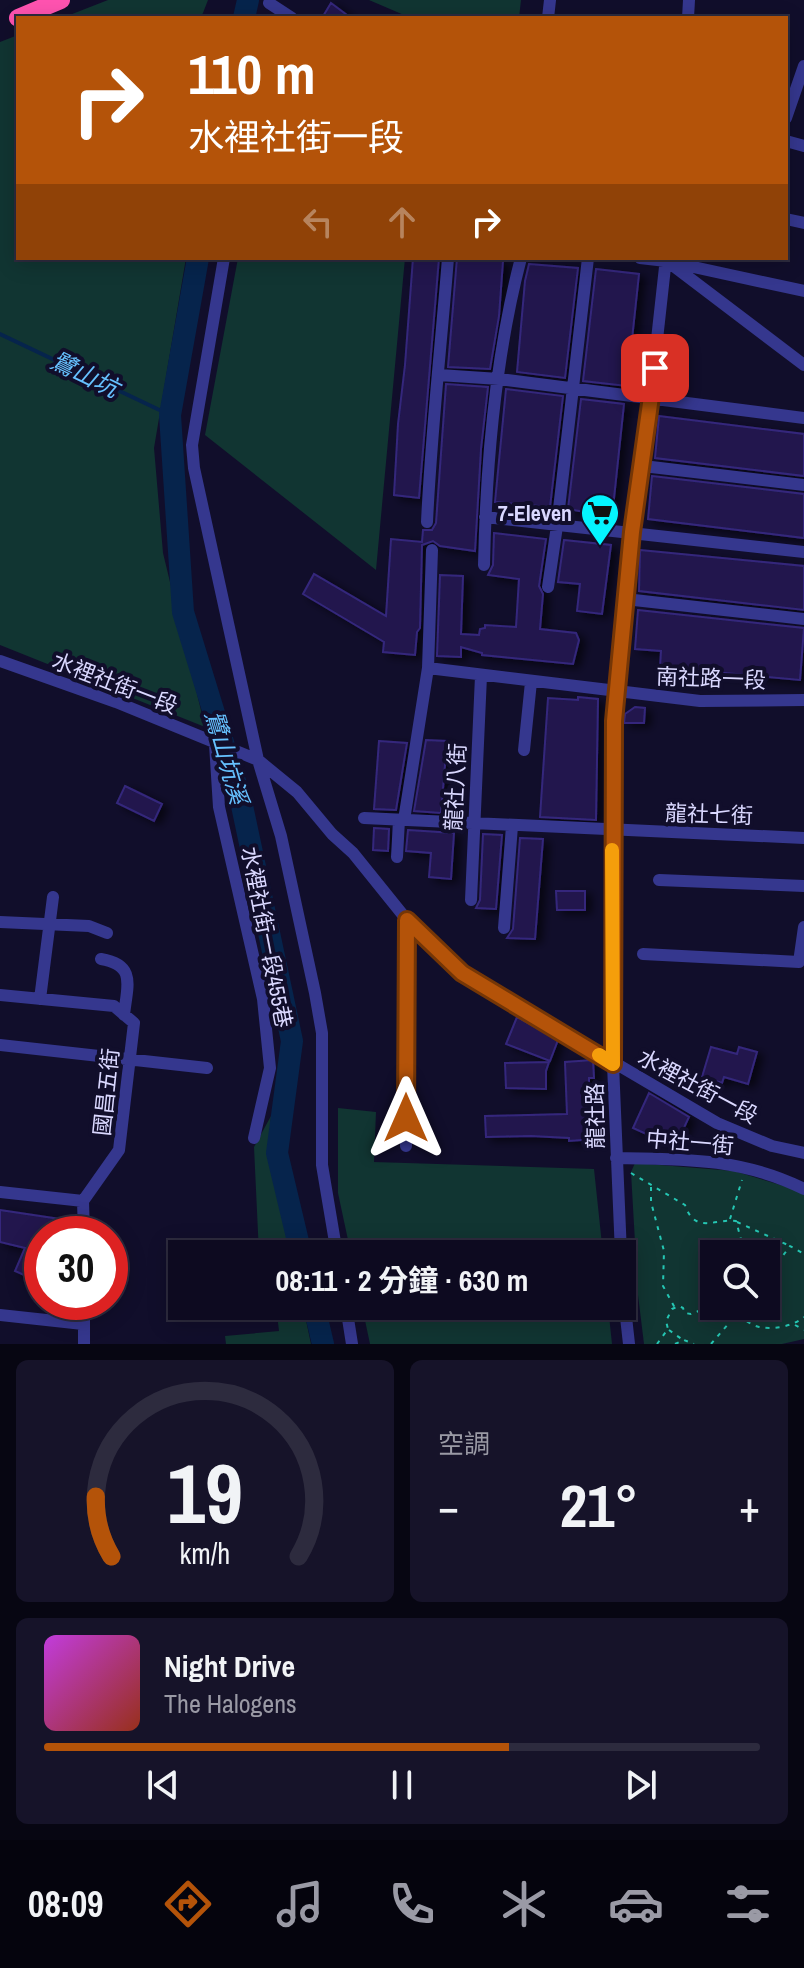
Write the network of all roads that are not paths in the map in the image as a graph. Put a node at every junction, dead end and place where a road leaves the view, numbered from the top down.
1 (61, 0) edge
2 (269, 2) edge
3 (23, 16) edge
4 (289, 16) edge
5 (804, 66) edge
6 (788, 112) edge
7 (224, 260) edge
8 (448, 260) edge
9 (521, 260) edge
10 (588, 260) edge
11 (665, 260) edge
12 (666, 260) edge
13 (669, 260) edge
14 (804, 291) edge
15 (804, 365) edge
16 (439, 375) junction
17 (499, 379) junction
18 (572, 390) junction
19 (651, 398) junction
20 (804, 418) edge
21 (643, 466) junction
22 (804, 485) edge
23 (485, 517) junction
24 (427, 522) dead end
25 (557, 526) junction
26 (632, 532) junction
27 (432, 550) dead end
28 (804, 552) edge
29 (484, 565) dead end
30 (548, 587) dead end
31 (625, 599) junction
32 (804, 619) edge
33 (0, 661) edge
34 (428, 668) junction
35 (481, 676) junction
36 (531, 682) junction
37 (616, 693) junction
38 (804, 700) edge
39 (215, 744) junction
40 (524, 750) dead end
41 (258, 760) junction
42 (364, 818) dead end
43 (401, 820) junction
44 (473, 824) junction
45 (512, 826) junction
46 (613, 830) junction
47 (804, 838) edge
48 (397, 857) dead end
49 (659, 880) dead end
50 (804, 886) edge
51 (53, 897) dead end
52 (471, 900) dead end
53 (407, 920) junction
54 (0, 922) edge
55 (50, 926) junction
56 (804, 927) edge
57 (504, 928) dead end
58 (107, 933) dead end
59 (643, 954) dead end
60 (101, 959) dead end
61 (0, 995) edge
62 (40, 999) junction
63 (129, 1019) junction
64 (0, 1045) edge
65 (130, 1059) junction
66 (613, 1064) junction
67 (207, 1068) dead end
68 (254, 1138) dead end
69 (406, 1146) dead end
70 (804, 1153) edge
71 (616, 1158) junction
72 (804, 1189) edge
73 (0, 1192) edge
74 (83, 1201) junction
75 (83, 1216) edge
76 (335, 1240) edge
77 (620, 1240) edge
78 (0, 1315) edge
79 (83, 1320) edge
80 (348, 1320) edge
81 (626, 1320) edge
82 (83, 1324) junction
83 (84, 1344) edge
84 (352, 1344) edge
85 (629, 1344) edge

1 - 3 highway
2 - 4 street
5 - 6 street
7 - 41 street
8 - 16 street
9 - 17 street
10 - 18 street
11 - 19 street, 龍社路
12 - 15 street
13 - 14 street
16 - 17 street
16 - 24 street
17 - 18 street
17 - 23 street
18 - 19 street
18 - 25 street
19 - 20 street
19 - 21 street, 龍社路
21 - 22 street
21 - 26 street, 龍社路
23 - 25 street
23 - 29 street
25 - 26 street
25 - 30 street
26 - 28 street
26 - 31 street, 龍社路
27 - 34 street
31 - 32 street
31 - 37 street, 龍社路
33 - 39 street, 水裡社街一段
34 - 35 street
34 - 43 street
35 - 36 street
35 - 44 street, 龍社八街
36 - 37 street
36 - 40 street
37 - 38 street, 南社路一段
37 - 46 street, 龍社路
39 - 41 street, 水裡社街一段
39 - 68 street, 水裡社街一段455巷
41 - 53 street, 水裡社街一段
41 - 76 street
42 - 43 street, 龍社七街
43 - 44 street, 龍社七街
43 - 48 street
44 - 45 street, 龍社七街
44 - 52 street, 龍社八街
45 - 46 street, 龍社七街
45 - 57 street
46 - 47 street, 龍社七街
46 - 66 street, 龍社路
49 - 50 street
51 - 55 street
53 - 66 street, 水裡社街一段
53 - 69 street
54 - 55 street
55 - 58 street
55 - 62 street
56 - 59 street
60 - 63 street, 國昌五街
61 - 62 street
62 - 63 street
63 - 65 street, 國昌五街
64 - 65 street
65 - 67 street
65 - 74 street, 國昌五街
66 - 70 street, 水裡社街一段
66 - 71 street, 龍社路
71 - 72 street, 中社一街
71 - 77 street, 龍社路
73 - 74 street
74 - 75 street
78 - 82 street
79 - 82 street
80 - 84 street
81 - 85 street
82 - 83 street

